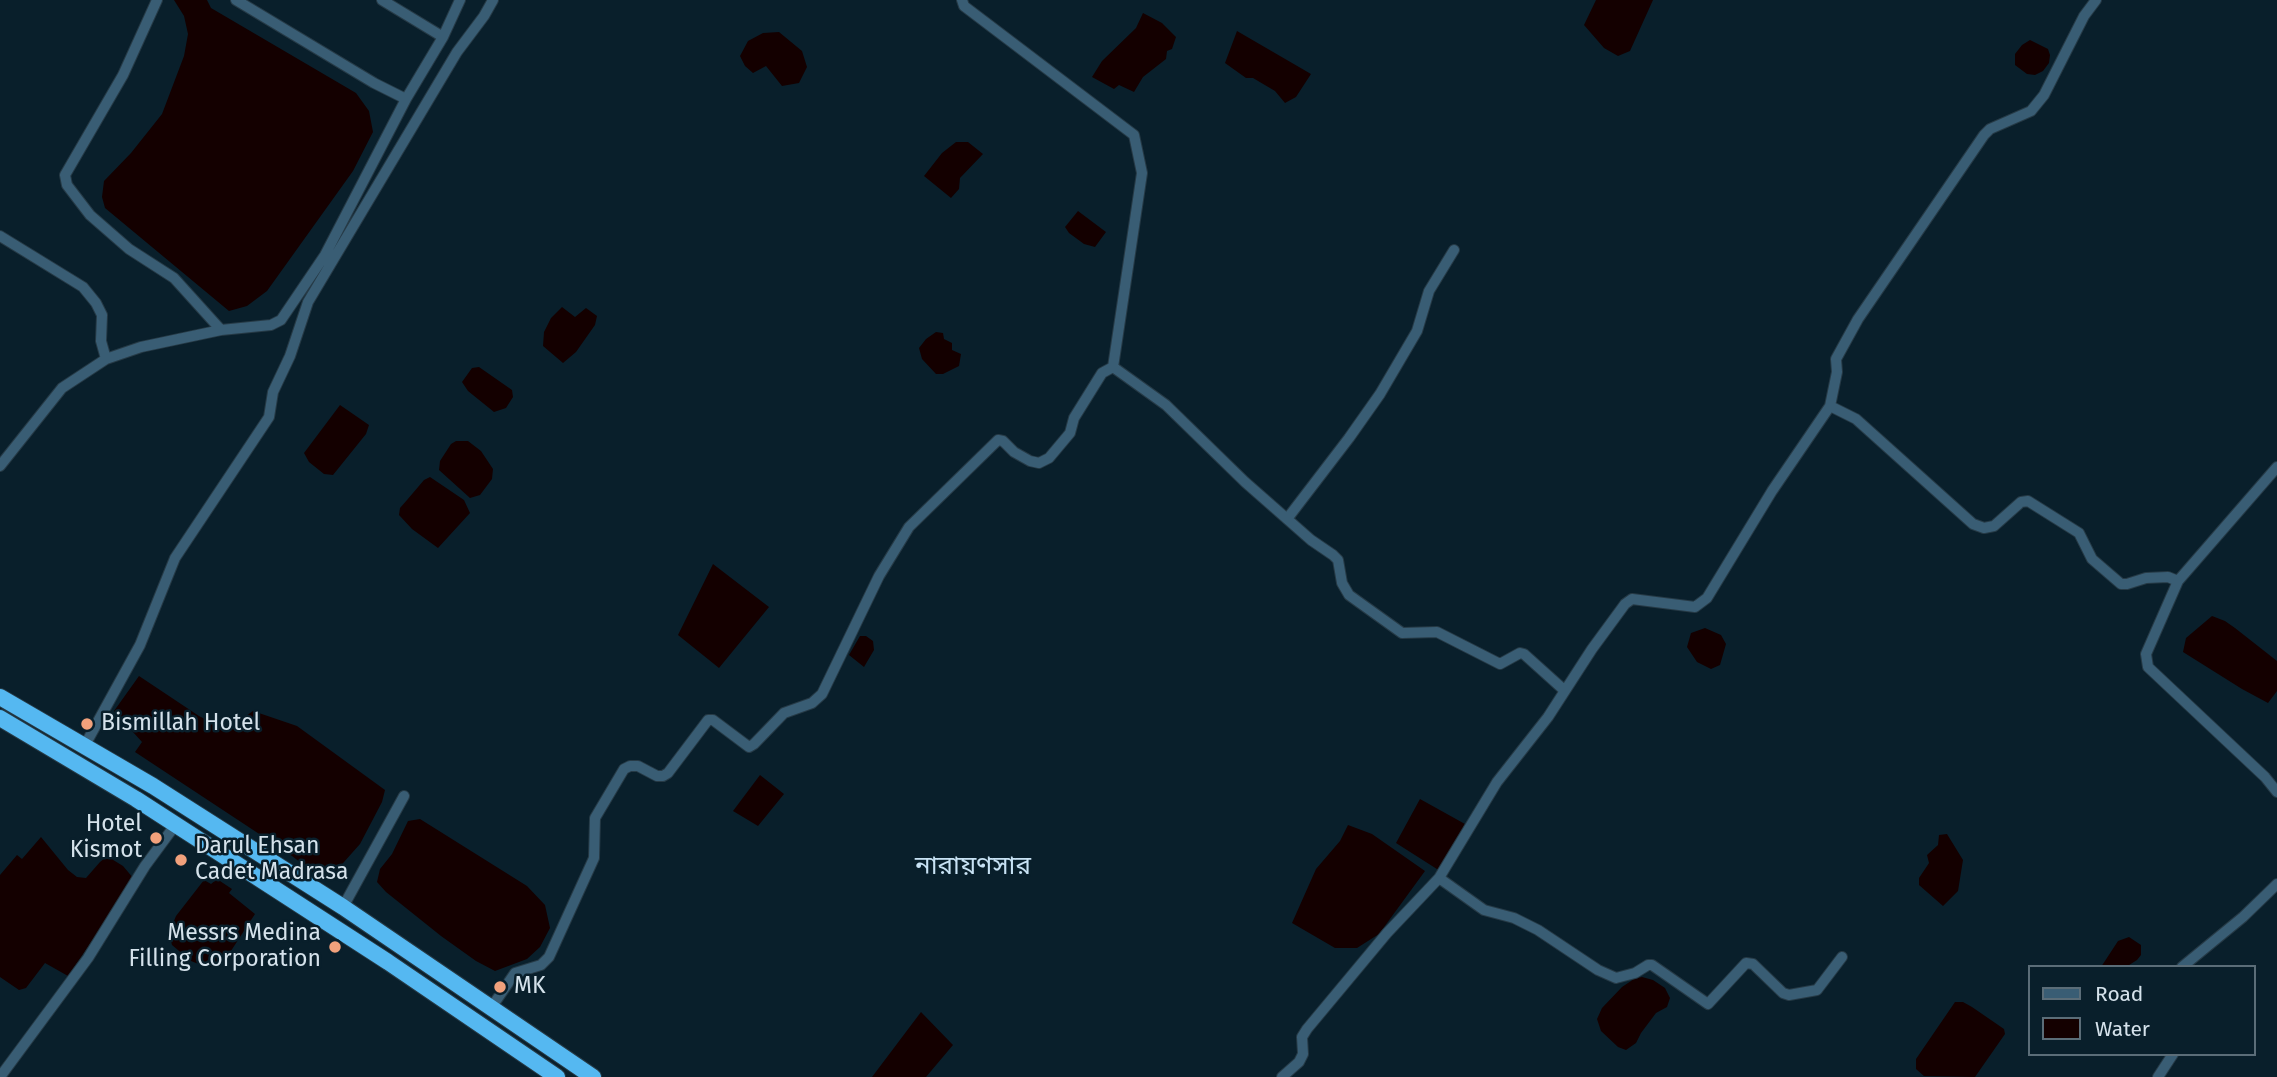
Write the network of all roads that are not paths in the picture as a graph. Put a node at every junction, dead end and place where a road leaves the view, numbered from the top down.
1 (158, 0) edge
2 (236, 0) edge
3 (382, 0) edge
4 (460, 0) edge
5 (493, 0) edge
6 (962, 0) edge
7 (2096, 0) edge
8 (443, 37) junction
9 (406, 99) junction
10 (0, 236) edge
11 (1454, 250) dead end
12 (221, 330) junction
13 (106, 359) junction
14 (1113, 367) junction
15 (1830, 406) junction
16 (0, 466) edge
17 (2277, 467) edge
18 (1287, 519) junction
19 (2178, 581) junction
20 (1564, 690) junction
21 (0, 697) edge
22 (0, 718) edge
23 (85, 745) junction
24 (2277, 792) edge
25 (404, 796) dead end
26 (176, 824) junction
27 (1438, 878) junction
28 (2277, 884) edge
29 (343, 906) junction
30 (398, 945) junction
31 (1842, 957) dead end
32 (388, 962) junction
33 (2184, 965) edge
34 (491, 1008) junction
35 (2172, 1056) edge
36 (555, 1076) edge
37 (0, 1077) edge
38 (593, 1077) edge
39 (1282, 1077) edge
40 (2158, 1077) edge

1 - 12 street
2 - 9 street
3 - 8 street
4 - 8 street
5 - 23 street
6 - 14 street
7 - 15 street
8 - 9 street
9 - 12 street
10 - 13 street
11 - 18 street
12 - 13 street
13 - 16 street
14 - 18 street
14 - 34 street
15 - 19 street
15 - 20 street
17 - 19 street
18 - 20 street
19 - 24 street
20 - 27 street
21 - 23 highway
22 - 26 highway
23 - 29 highway
25 - 29 street
26 - 32 highway
26 - 37 street
27 - 31 street
27 - 39 street
28 - 33 street
29 - 30 highway
30 - 32 highway
30 - 34 highway
32 - 36 highway
34 - 38 highway
35 - 40 street

